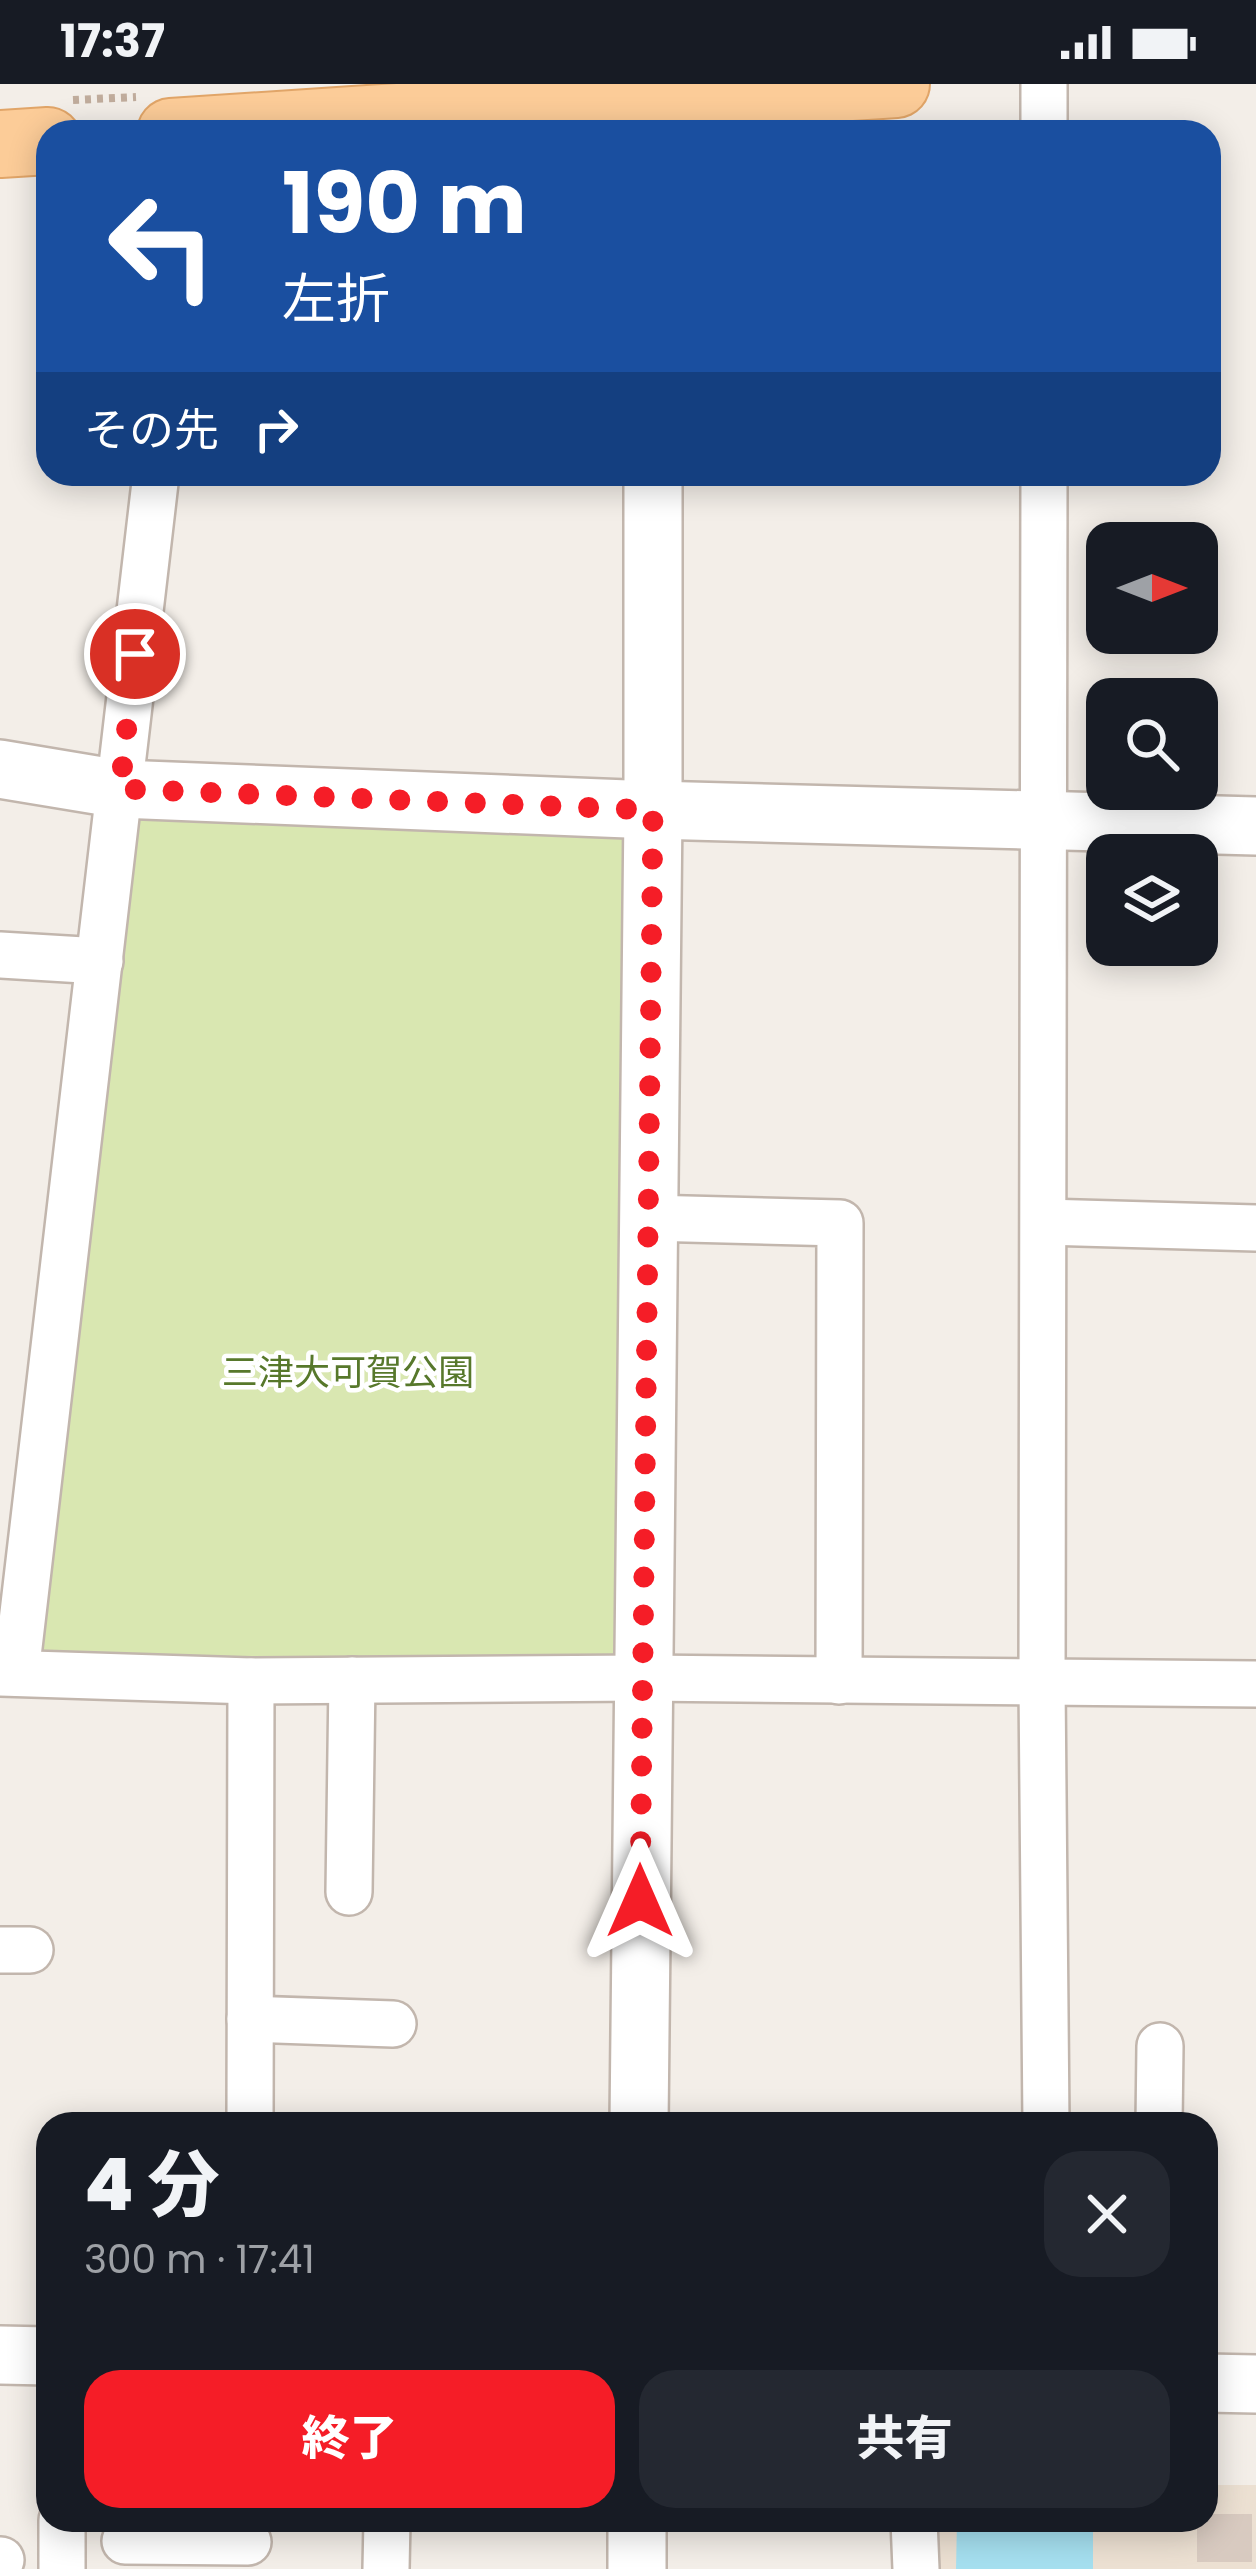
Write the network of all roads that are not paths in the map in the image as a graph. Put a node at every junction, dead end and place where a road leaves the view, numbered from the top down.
1 (896, 84) edge
2 (1044, 84) edge
3 (652, 116) edge
4 (528, 120) edge
5 (1044, 120) edge
6 (36, 142) edge
7 (0, 144) edge
8 (155, 486) edge
9 (653, 486) edge
10 (1044, 486) edge
11 (0, 770) edge
12 (120, 789) junction
13 (653, 810) junction
14 (1044, 822) junction
15 (1256, 826) edge
16 (0, 955) edge
17 (100, 961) junction
18 (648, 1218) junction
19 (1044, 1222) junction
20 (1256, 1228) edge
21 (8, 1673) edge
22 (642, 1678) junction
23 (352, 1680) junction
24 (251, 1681) junction
25 (839, 1681) junction
26 (1042, 1684) junction
27 (1256, 1684) edge
28 (349, 1892) dead end
29 (250, 2018) junction
30 (393, 2024) dead end
31 (1171, 2068) dead end
32 (250, 2112) edge
33 (639, 2112) edge
34 (1046, 2112) edge
35 (1162, 2112) edge
36 (0, 2355) edge
37 (36, 2356) edge
38 (1218, 2383) edge
39 (1256, 2384) edge
40 (62, 2532) edge
41 (387, 2532) edge
42 (638, 2532) edge
43 (914, 2532) edge
44 (125, 2541) dead end
45 (248, 2544) edge
46 (62, 2569) edge
47 (386, 2569) edge
48 (637, 2569) edge
49 (916, 2569) edge

1 - 3 main road
2 - 5 street
3 - 4 main road
6 - 7 main road
8 - 12 street
9 - 13 street
10 - 14 street
11 - 12 street
12 - 13 street
12 - 17 street
13 - 14 street
13 - 18 street
14 - 15 street
14 - 19 street
16 - 17 street
17 - 21 street
18 - 22 street
18 - 25 street
19 - 20 street
19 - 26 street
21 - 24 street
22 - 23 street
22 - 25 street
22 - 33 street
23 - 24 street
23 - 28 street
24 - 29 street
25 - 26 street
26 - 27 street
26 - 34 street
29 - 30 street
29 - 32 street
31 - 35 street
36 - 37 street
38 - 39 street
40 - 46 street
41 - 47 street
42 - 48 street
43 - 49 street
44 - 45 street

